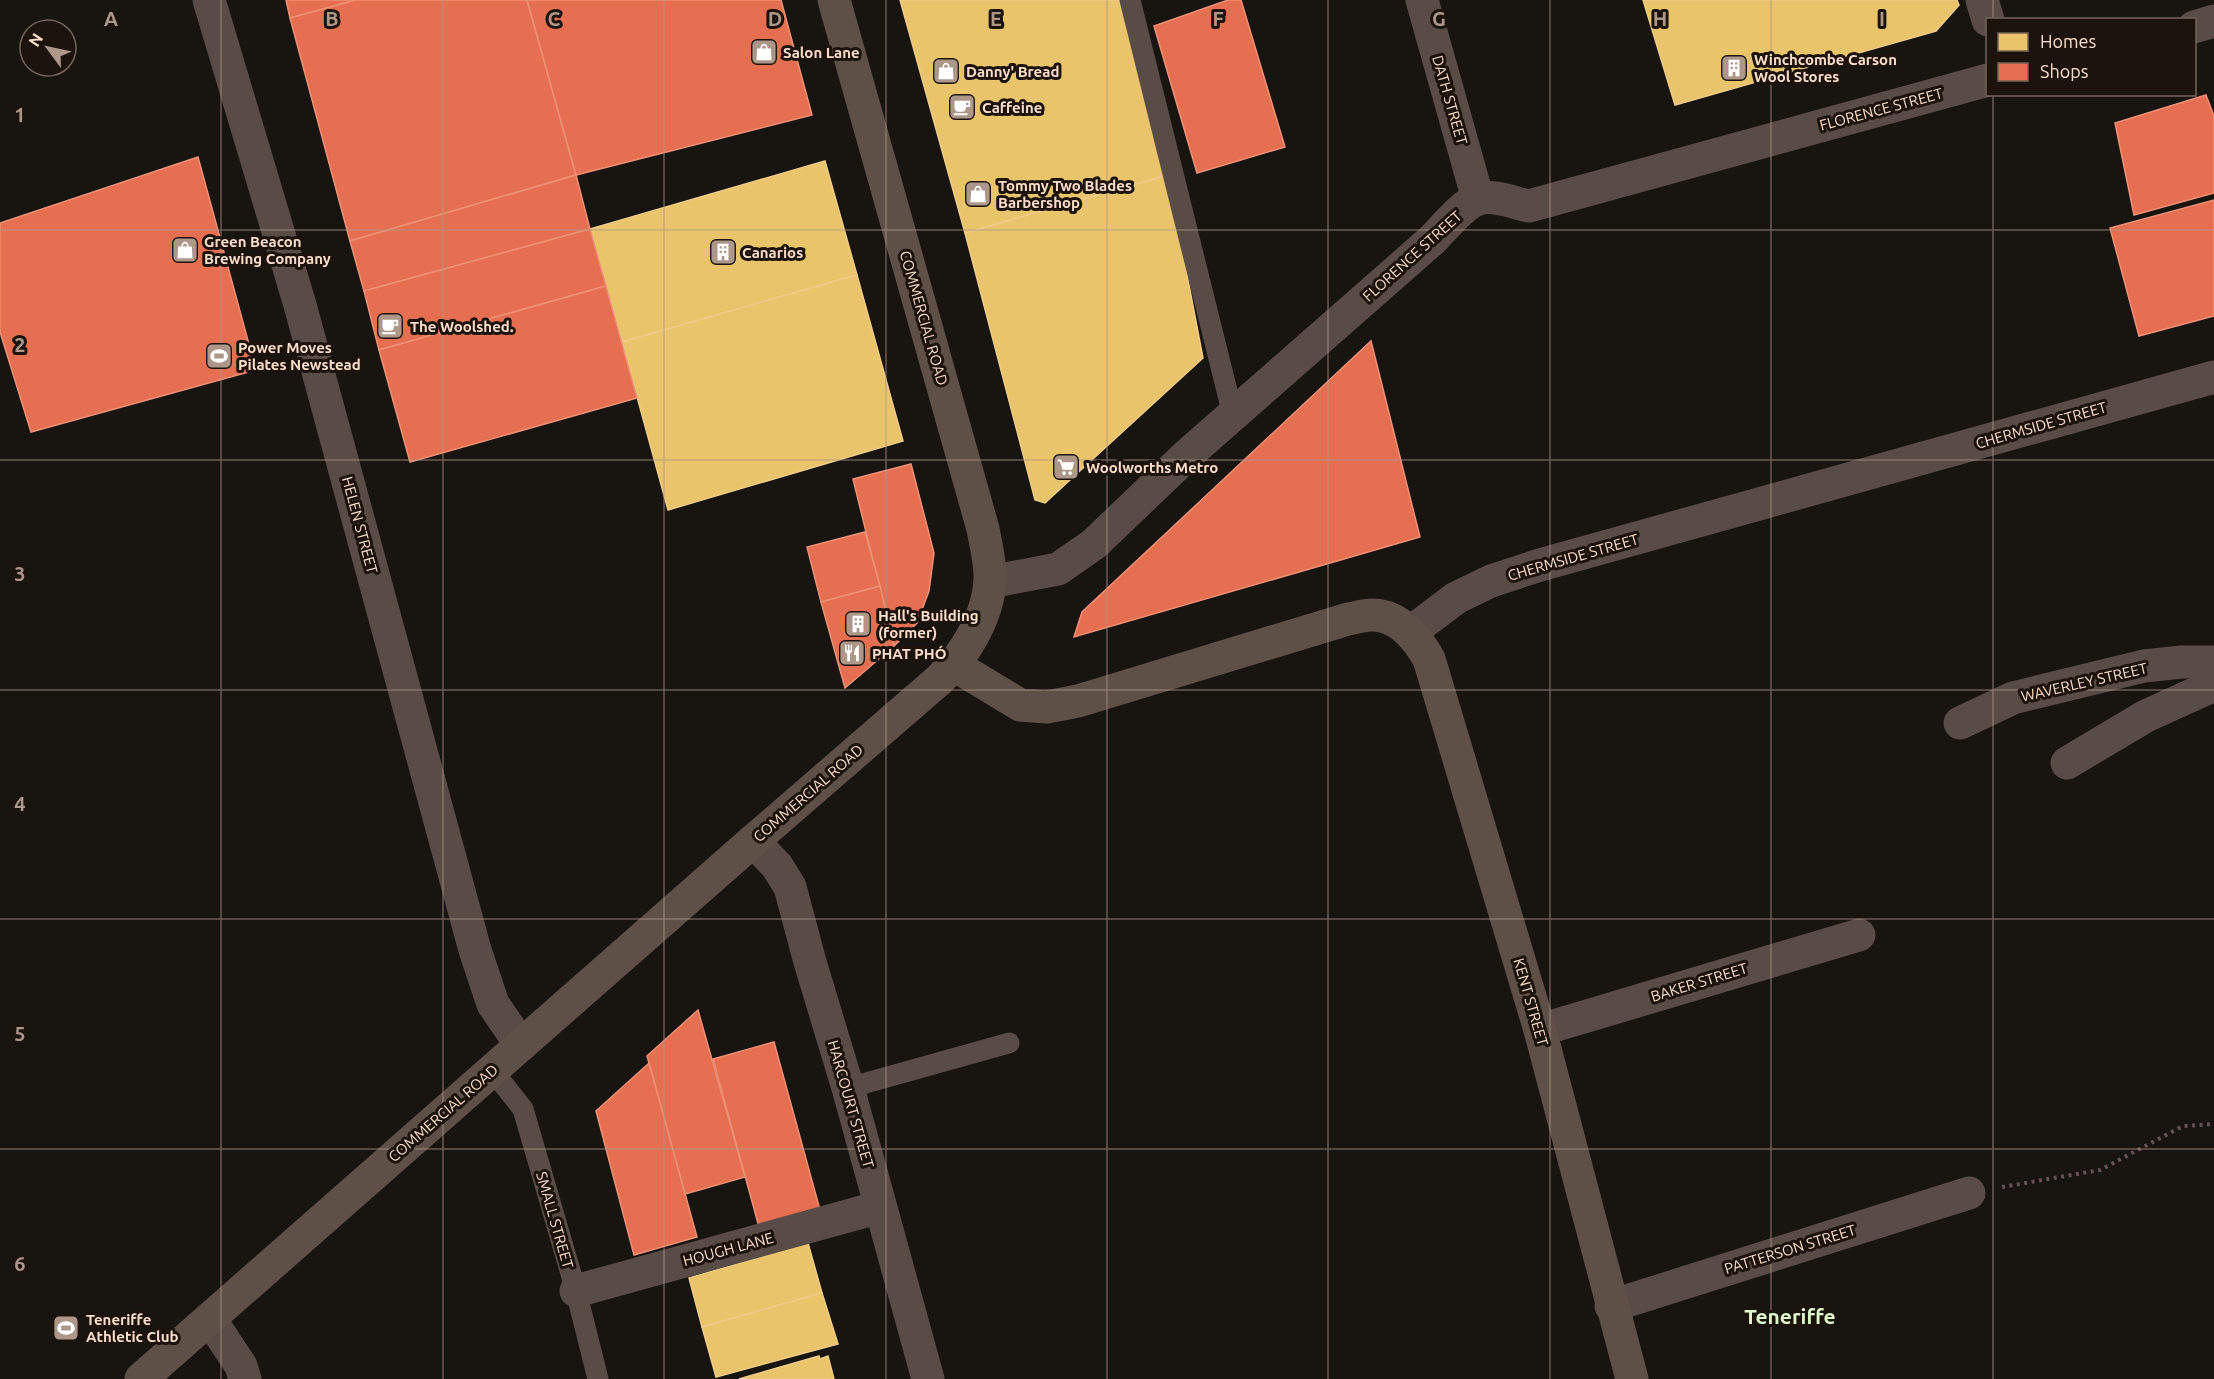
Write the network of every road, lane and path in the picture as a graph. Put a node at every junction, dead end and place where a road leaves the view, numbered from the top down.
1 (209, 0) edge
2 (834, 0) edge
3 (1130, 0) edge
4 (1422, 0) edge
5 (1982, 0) edge
6 (1987, 18) edge
7 (2214, 21) edge
8 (2196, 26) edge
9 (1986, 81) edge
10 (1478, 199) junction
11 (2214, 377) edge
12 (1233, 415) junction
13 (990, 582) junction
14 (1411, 632) junction
15 (2214, 662) edge
16 (954, 665) junction
17 (2214, 685) edge
18 (1960, 723) dead end
19 (2067, 764) dead end
20 (753, 841) junction
21 (1859, 935) dead end
22 (1539, 1030) junction
23 (1009, 1042) dead end
24 (521, 1045) junction
25 (492, 1070) junction
26 (848, 1088) junction
27 (2214, 1124) edge
28 (1969, 1193) joint
29 (880, 1207) junction
30 (576, 1291) junction
31 (1611, 1306) junction
32 (210, 1319) junction
33 (141, 1379) edge
34 (245, 1379) edge
35 (598, 1379) edge
36 (928, 1379) edge
37 (1632, 1379) edge

1 - 24 street, HELEN STREET
2 - 13 street, COMMERCIAL ROAD
3 - 12 lane
4 - 10 street, DATH STREET
5 - 6 street
7 - 8 street
9 - 10 street, FLORENCE STREET
10 - 12 street, FLORENCE STREET
11 - 14 street, CHERMSIDE STREET
12 - 13 street, FLORENCE STREET
13 - 16 street, COMMERCIAL ROAD
14 - 16 street
14 - 22 street, KENT STREET
15 - 18 street, WAVERLEY STREET
16 - 20 street, COMMERCIAL ROAD
17 - 19 street
20 - 24 street, COMMERCIAL ROAD
20 - 26 street, HARCOURT STREET
21 - 22 street, BAKER STREET
22 - 31 street, KENT STREET
23 - 26 lane
24 - 25 street, COMMERCIAL ROAD
25 - 30 lane, SMALL STREET
25 - 32 street, COMMERCIAL ROAD
26 - 29 street, HARCOURT STREET
27 - 28 path
28 - 31 street, PATTERSON STREET
29 - 30 street, HOUGH LANE
29 - 36 street, HARCOURT STREET
30 - 35 lane, SMALL STREET
31 - 37 street, KENT STREET
32 - 33 street, COMMERCIAL ROAD
32 - 34 street

